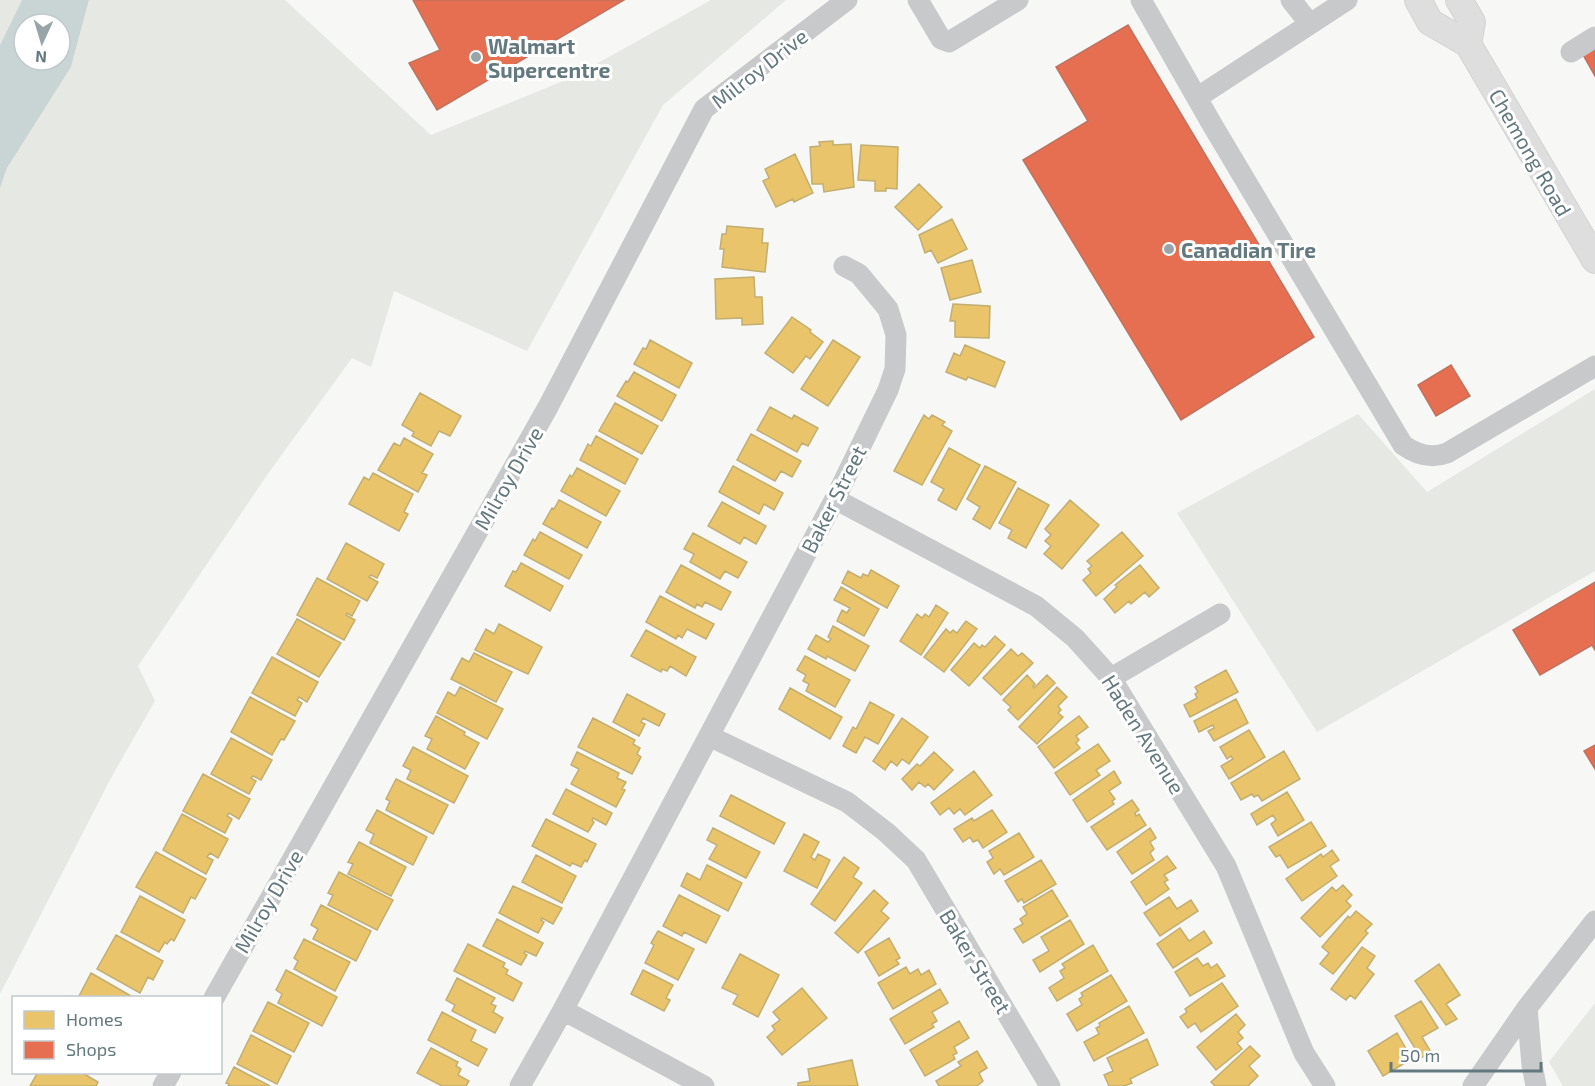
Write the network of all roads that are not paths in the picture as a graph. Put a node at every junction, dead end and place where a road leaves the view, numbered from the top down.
1 (847, 0) edge
2 (918, 0) edge
3 (1018, 0) edge
4 (1141, 0) edge
5 (1292, 0) edge
6 (1347, 0) edge
7 (1418, 0) edge
8 (1459, 0) edge
9 (1310, 24) junction
10 (1595, 37) edge
11 (1468, 44) junction
12 (1571, 52) dead end
13 (1198, 97) junction
14 (1595, 260) edge
15 (844, 266) dead end
16 (1595, 366) edge
17 (835, 500) junction
18 (1220, 614) dead end
19 (1111, 678) junction
20 (709, 736) junction
21 (1595, 921) edge
22 (214, 996) edge
23 (1527, 1008) junction
24 (563, 1010) junction
25 (1475, 1085) edge
26 (520, 1086) edge
27 (704, 1086) edge
28 (1050, 1086) edge
29 (1325, 1086) edge
30 (1536, 1086) edge

1 - 22 street, Milroy Drive
2 - 3 street
4 - 13 street
5 - 9 street
6 - 9 street
7 - 11 main road, Chemong Road
8 - 11 main road
9 - 13 street
10 - 12 street
11 - 14 main road, Chemong Road
13 - 16 street
15 - 17 street, Baker Street
17 - 19 street, Haden Avenue
17 - 20 street, Baker Street
18 - 19 street
19 - 29 street, Haden Avenue
20 - 24 street, Baker Street
20 - 28 street, Baker Street
21 - 23 street
23 - 25 street
23 - 30 street
24 - 26 street, Baker Street
24 - 27 street

